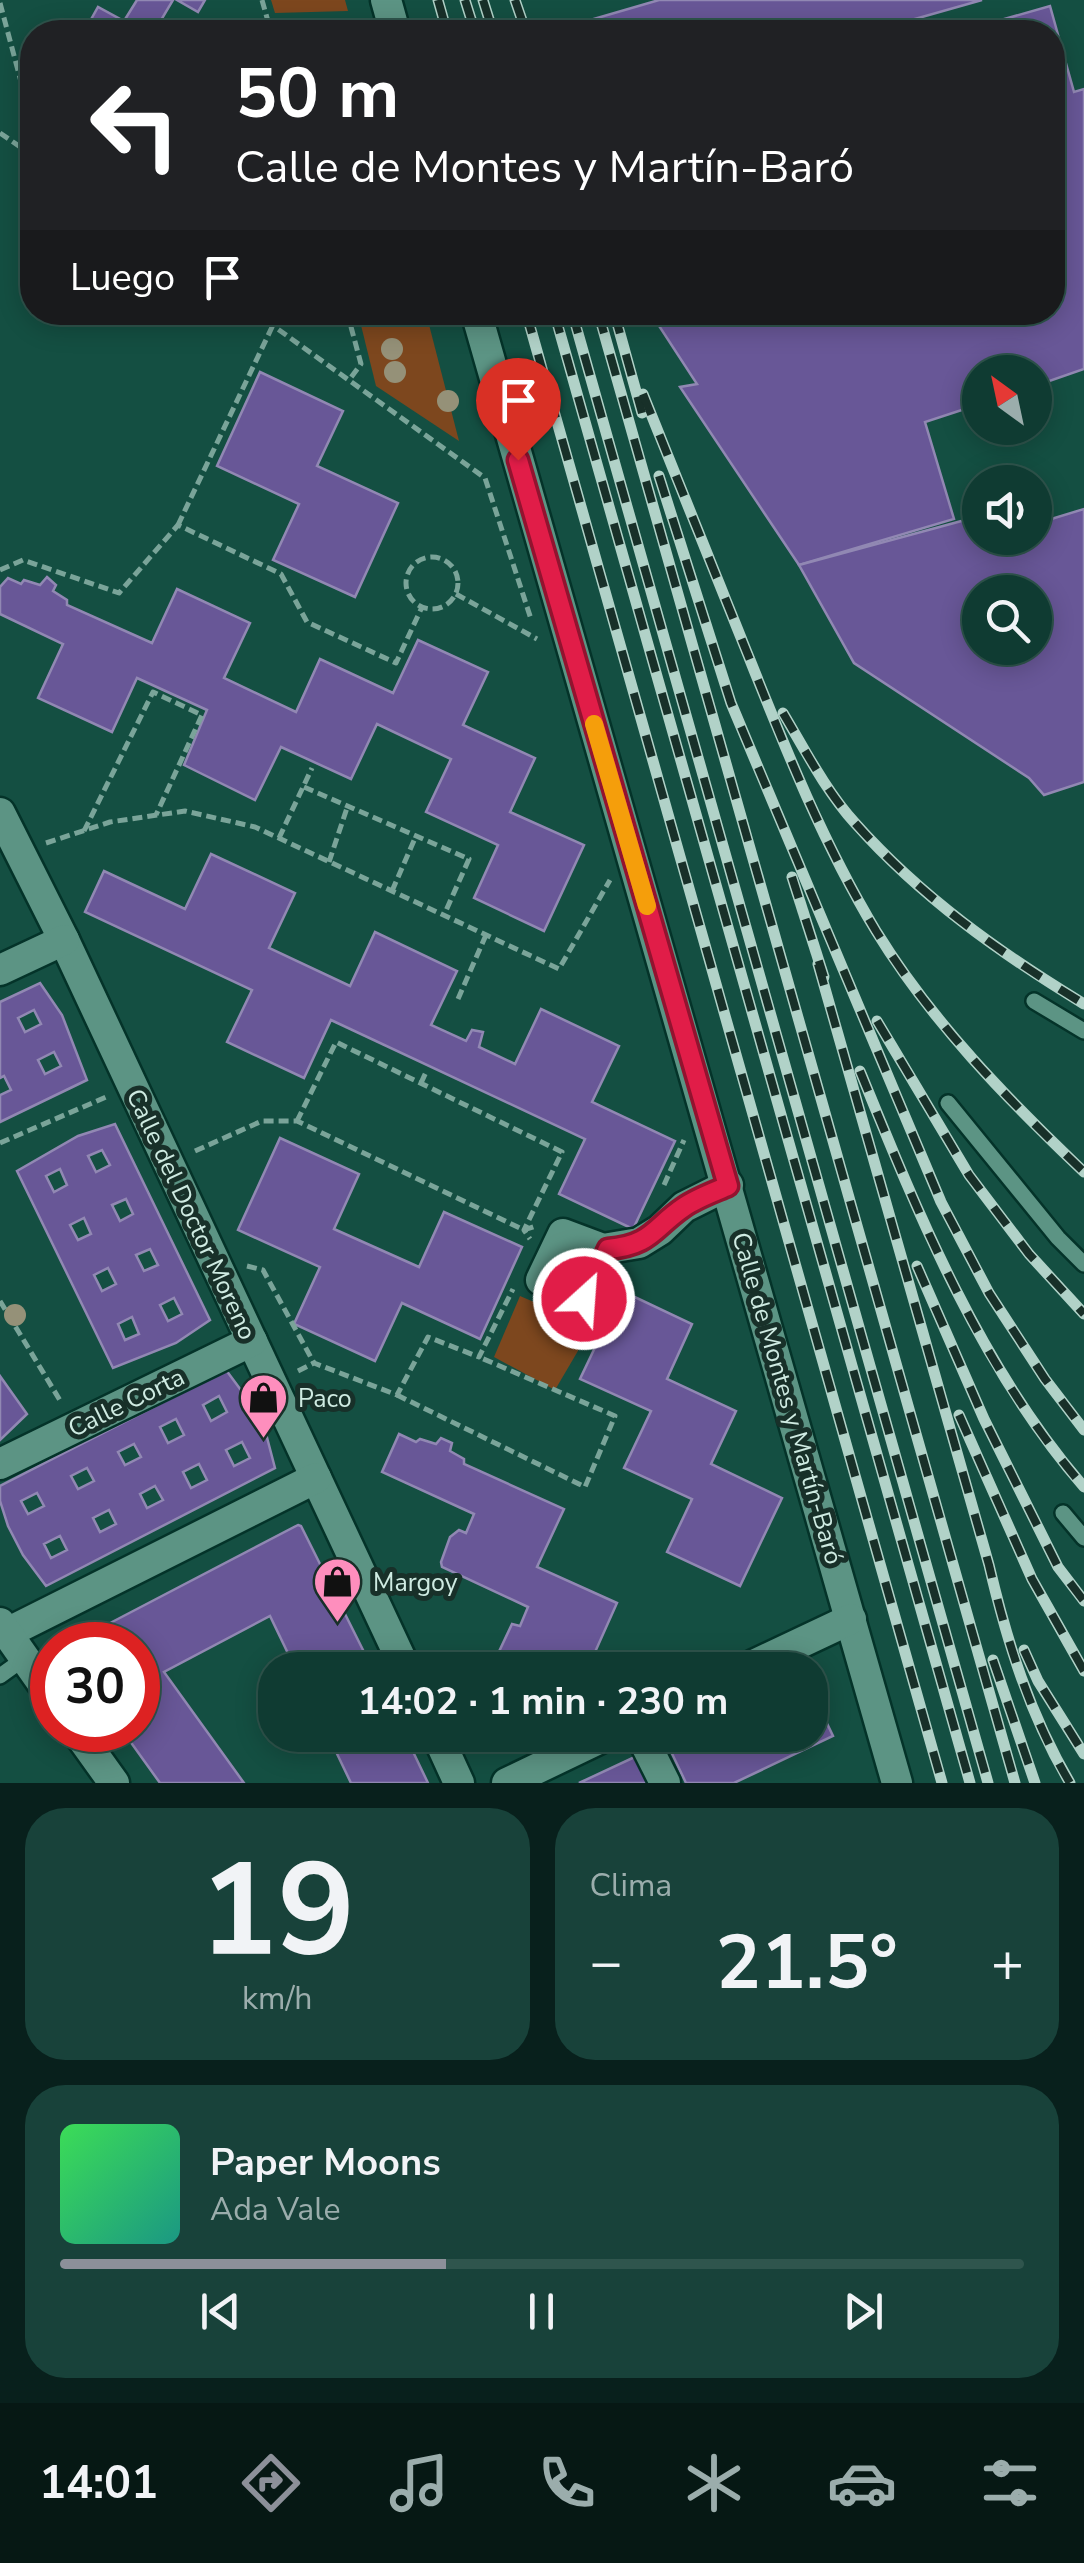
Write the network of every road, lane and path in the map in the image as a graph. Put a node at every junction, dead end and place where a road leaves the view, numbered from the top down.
1 (0, 3) edge
2 (20, 78) edge
3 (350, 325) edge
4 (480, 325) edge
5 (272, 326) joint
6 (350, 380) junction
7 (178, 526) junction
8 (0, 570) edge
9 (456, 594) junction
10 (422, 608) junction
11 (312, 768) dead end
12 (304, 787) junction
13 (348, 806) junction
14 (0, 813) edge
15 (156, 815) junction
16 (84, 831) junction
17 (416, 836) junction
18 (279, 838) junction
19 (20, 852) junction
20 (329, 862) junction
21 (392, 891) junction
22 (616, 897) dead end
23 (444, 915) junction
24 (486, 935) junction
25 (64, 940) junction
26 (0, 970) edge
27 (458, 999) dead end
28 (1034, 1001) dead end
29 (1084, 1031) edge
30 (426, 1070) dead end
31 (421, 1083) junction
32 (132, 1085) junction
33 (948, 1103) dead end
34 (298, 1121) junction
35 (685, 1139) dead end
36 (0, 1143) edge
37 (168, 1164) junction
38 (728, 1186) junction
39 (663, 1187) dead end
40 (542, 1224) dead end
41 (524, 1230) junction
42 (535, 1247) dead end
43 (608, 1249) dead end
44 (214, 1260) junction
45 (1084, 1264) edge
46 (519, 1278) dead end
47 (0, 1301) edge
48 (252, 1340) junction
49 (478, 1357) junction
50 (314, 1362) junction
51 (272, 1385) junction
52 (397, 1395) junction
53 (75, 1426) junction
54 (0, 1464) edge
55 (316, 1478) junction
56 (1064, 1513) dead end
57 (1084, 1538) edge
58 (851, 1619) junction
59 (4, 1628) edge
60 (398, 1652) edge
61 (781, 1652) edge
62 (13, 1667) edge
63 (92, 1752) edge
64 (445, 1752) edge
65 (572, 1752) edge
66 (650, 1752) edge
67 (114, 1783) edge
68 (460, 1783) edge
69 (507, 1783) edge
70 (664, 1783) edge
71 (897, 1783) edge

1 - 2 path
3 - 6 path
4 - 38 street, Calle de Montes y Martín-Baró
5 - 6 path
5 - 7 path
6 - 9 path
7 - 8 path
7 - 10 path
9 - 10 path
9 - 10 path
11 - 12 path
12 - 13 path
12 - 18 path
13 - 17 path
13 - 20 path
14 - 19 street, Calle del Doctor Moreno
15 - 16 path
15 - 16 path
15 - 18 path
16 - 19 path
17 - 21 path
17 - 23 path
18 - 20 path
19 - 25 street, Calle del Doctor Moreno
20 - 21 path
21 - 23 path
22 - 24 path
23 - 24 path
24 - 27 path
25 - 26 street
25 - 32 street, Calle del Doctor Moreno
28 - 29 lane
30 - 31 path
31 - 34 path
31 - 41 path
32 - 36 path
32 - 37 street, Calle del Doctor Moreno
33 - 45 lane
34 - 37 path
34 - 41 path
35 - 39 path
37 - 44 street, Calle del Doctor Moreno
38 - 43 street
38 - 58 street, Calle de Montes y Martín-Baró
40 - 41 path
41 - 42 path
44 - 48 street, Calle del Doctor Moreno
44 - 50 path
46 - 49 path
47 - 53 path
48 - 51 street, Calle del Doctor Moreno
48 - 53 street, Calle Corta
49 - 52 path
49 - 52 path
50 - 51 path
50 - 52 path
51 - 55 street, Calle del Doctor Moreno
53 - 54 street, Calle Corta
55 - 59 street
55 - 60 street, Calle del Doctor Moreno
56 - 57 lane
58 - 61 street
58 - 71 street, Calle de Montes y Martín-Baró
59 - 62 street
63 - 67 street
64 - 68 street
65 - 69 street
66 - 70 street

